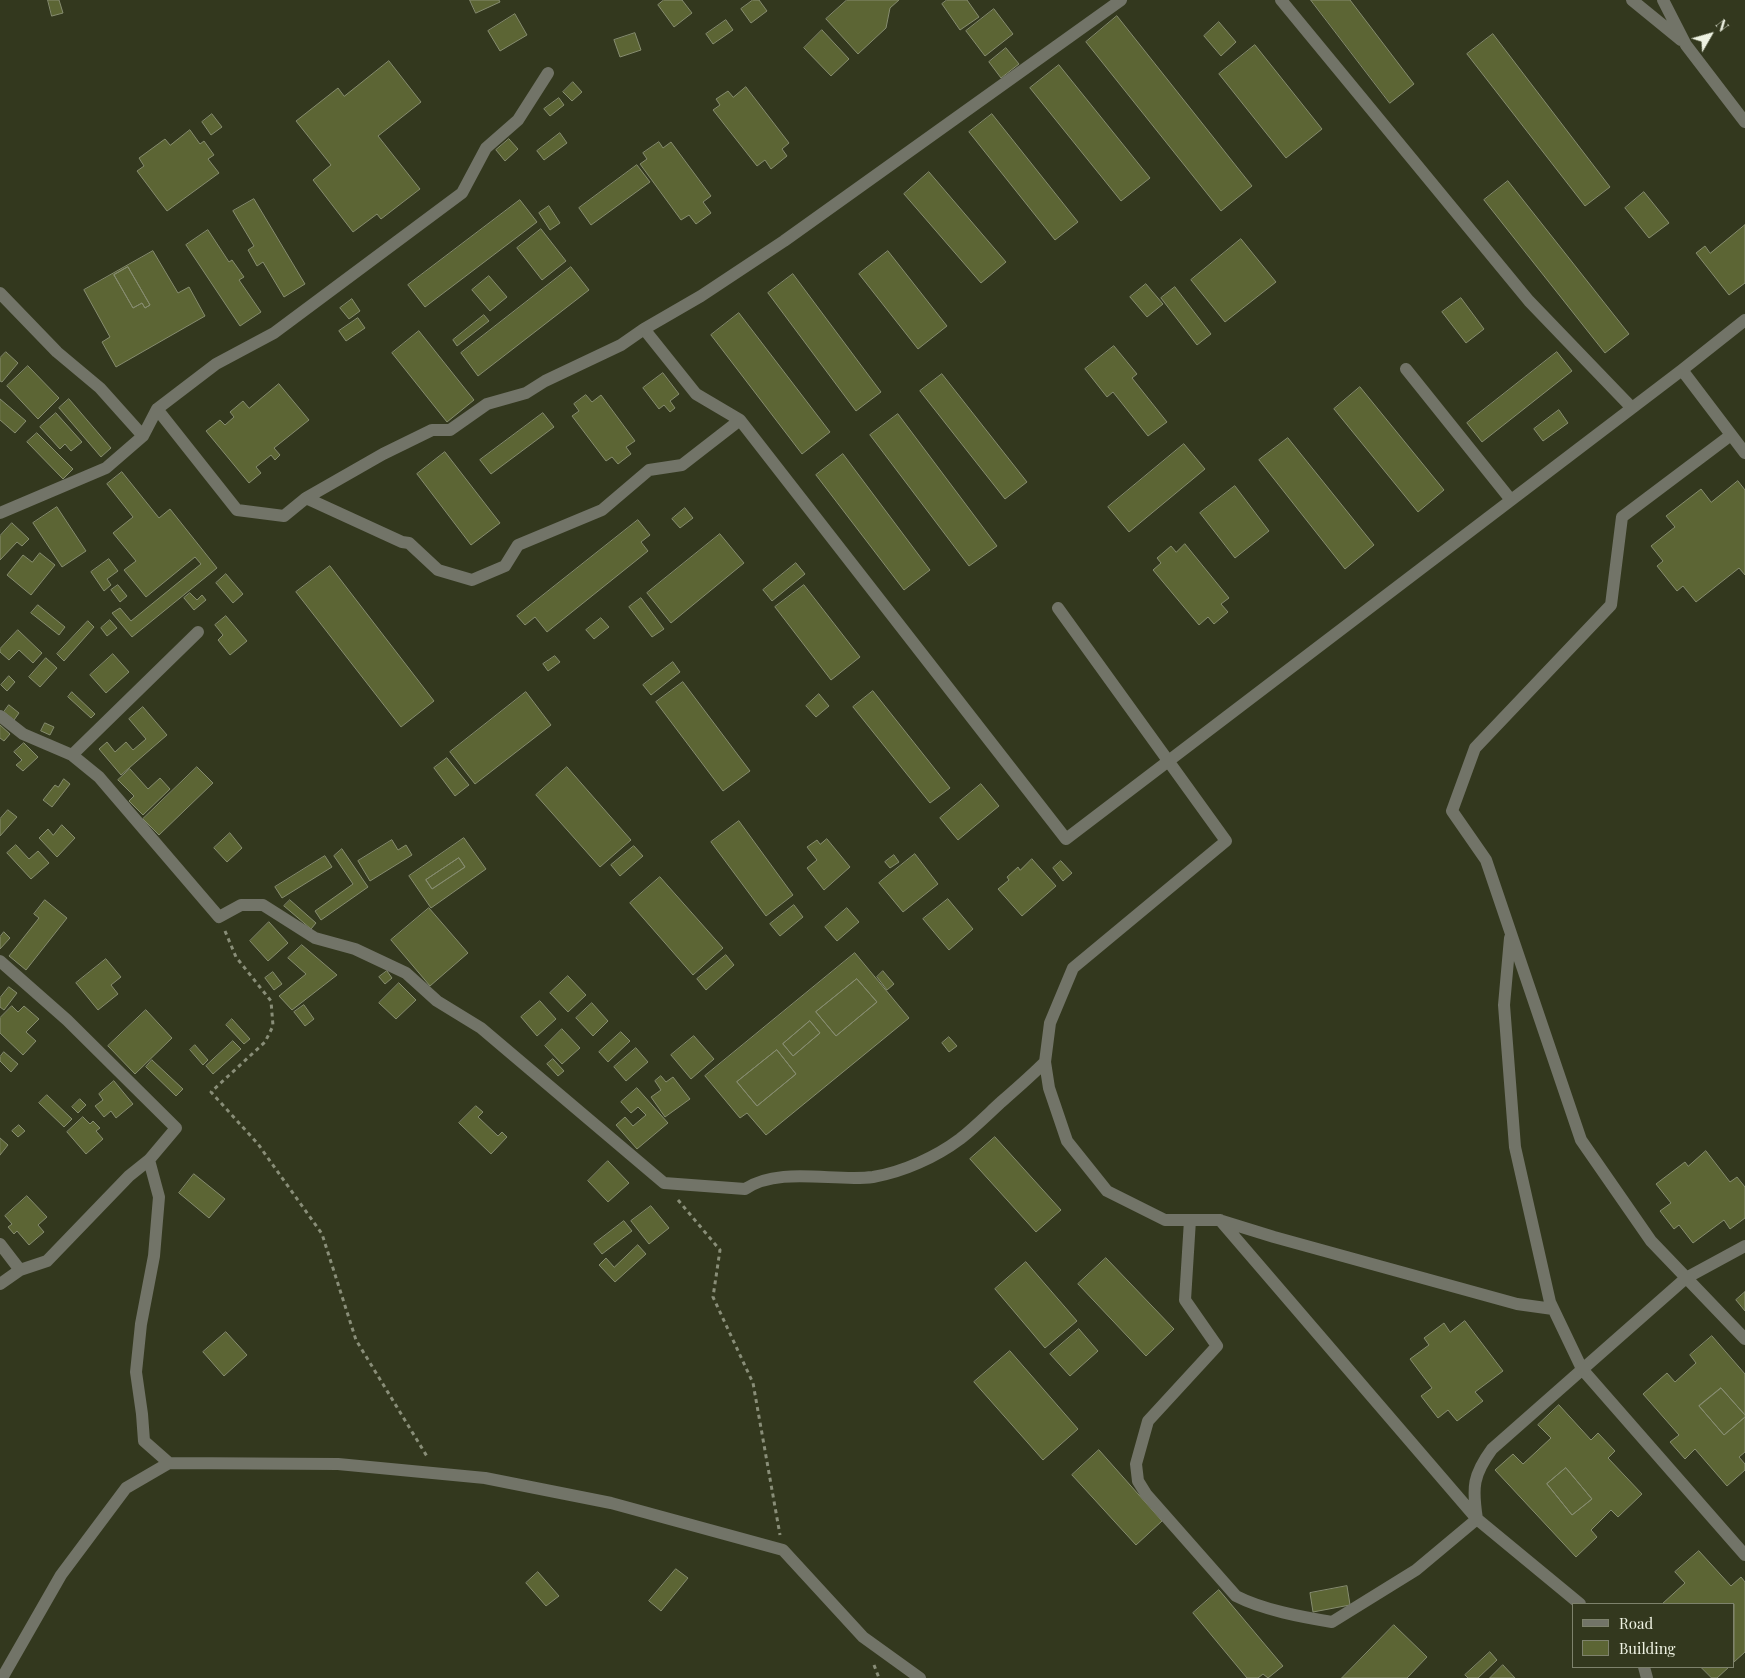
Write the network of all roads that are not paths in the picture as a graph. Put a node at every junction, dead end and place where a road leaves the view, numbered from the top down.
1 (1121, 0) edge
2 (1281, 0) edge
3 (1632, 0) edge
4 (1663, 0) edge
5 (1686, 45) junction
6 (548, 73) dead end
7 (1745, 122) edge
8 (0, 293) edge
9 (1745, 320) edge
10 (644, 329) junction
11 (1406, 369) dead end
12 (1682, 370) junction
13 (157, 408) junction
14 (1632, 408) junction
15 (740, 420) junction
16 (1731, 435) junction
17 (143, 436) junction
18 (1745, 453) edge
19 (306, 498) junction
20 (1511, 500) junction
21 (0, 512) edge
22 (1058, 608) dead end
23 (198, 632) dead end
24 (0, 716) edge
25 (72, 755) junction
26 (1168, 761) junction
27 (1510, 931) junction
28 (0, 961) edge
29 (1045, 1062) junction
30 (149, 1160) junction
31 (1190, 1220) junction
32 (1220, 1220) junction
33 (0, 1244) edge
34 (1745, 1246) edge
35 (20, 1270) junction
36 (1686, 1278) junction
37 (0, 1284) edge
38 (1554, 1309) junction
39 (1745, 1339) edge
40 (1582, 1369) junction
41 (169, 1464) junction
42 (1477, 1519) junction
43 (1745, 1555) edge
44 (1579, 1603) edge
45 (2, 1678) edge
46 (920, 1678) edge

1 - 10 street
2 - 14 street
3 - 5 street
4 - 5 street
5 - 7 street
6 - 13 street
8 - 17 street
9 - 12 street
10 - 15 street
10 - 19 street
11 - 20 street
12 - 14 street
12 - 16 street
13 - 17 street
13 - 19 street
14 - 20 street
15 - 19 street
15 - 26 street
16 - 18 street
16 - 27 street
17 - 21 street
20 - 26 street
22 - 26 street
23 - 25 street
24 - 25 street
25 - 29 street
26 - 29 street
27 - 36 street
27 - 38 street
28 - 30 street
29 - 31 street
30 - 35 street
30 - 41 street
31 - 32 street
31 - 42 street
32 - 38 street
32 - 42 street
33 - 35 street
34 - 36 street
35 - 37 street
36 - 39 street
36 - 40 street
38 - 40 street
40 - 42 street
40 - 43 street
41 - 45 street
41 - 46 street
42 - 44 street

